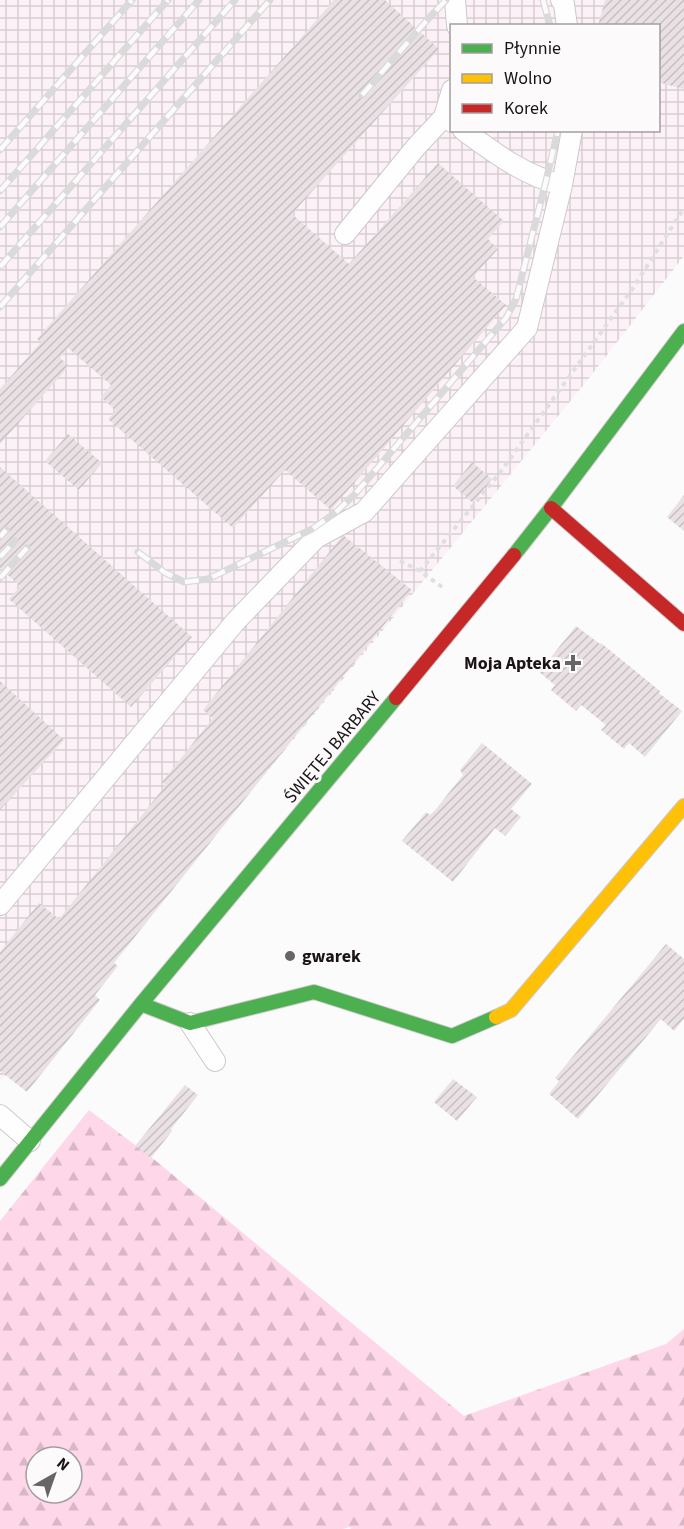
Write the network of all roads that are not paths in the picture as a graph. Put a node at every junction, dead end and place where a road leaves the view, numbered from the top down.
1 (455, 0) edge
2 (561, 0) edge
3 (457, 24) edge
4 (567, 24) edge
5 (448, 119) edge
6 (466, 132) edge
7 (572, 132) edge
8 (562, 185) junction
9 (345, 234) dead end
10 (684, 331) edge
11 (551, 508) junction
12 (684, 624) edge
13 (681, 816) edge
14 (0, 905) edge
15 (141, 1004) junction
16 (190, 1023) junction
17 (215, 1061) dead end
18 (0, 1115) edge
19 (30, 1141) junction
20 (0, 1179) edge

1 - 3 lane
2 - 4 lane
5 - 9 lane
6 - 8 lane
7 - 8 lane
8 - 14 lane
10 - 11 street, ŚWIĘTEJ BARBARY
11 - 12 street
11 - 15 street, ŚWIĘTEJ BARBARY
13 - 16 street
15 - 16 street
15 - 19 street, ŚWIĘTEJ BARBARY
16 - 17 lane
18 - 19 lane
19 - 20 street, ŚWIĘTEJ BARBARY

